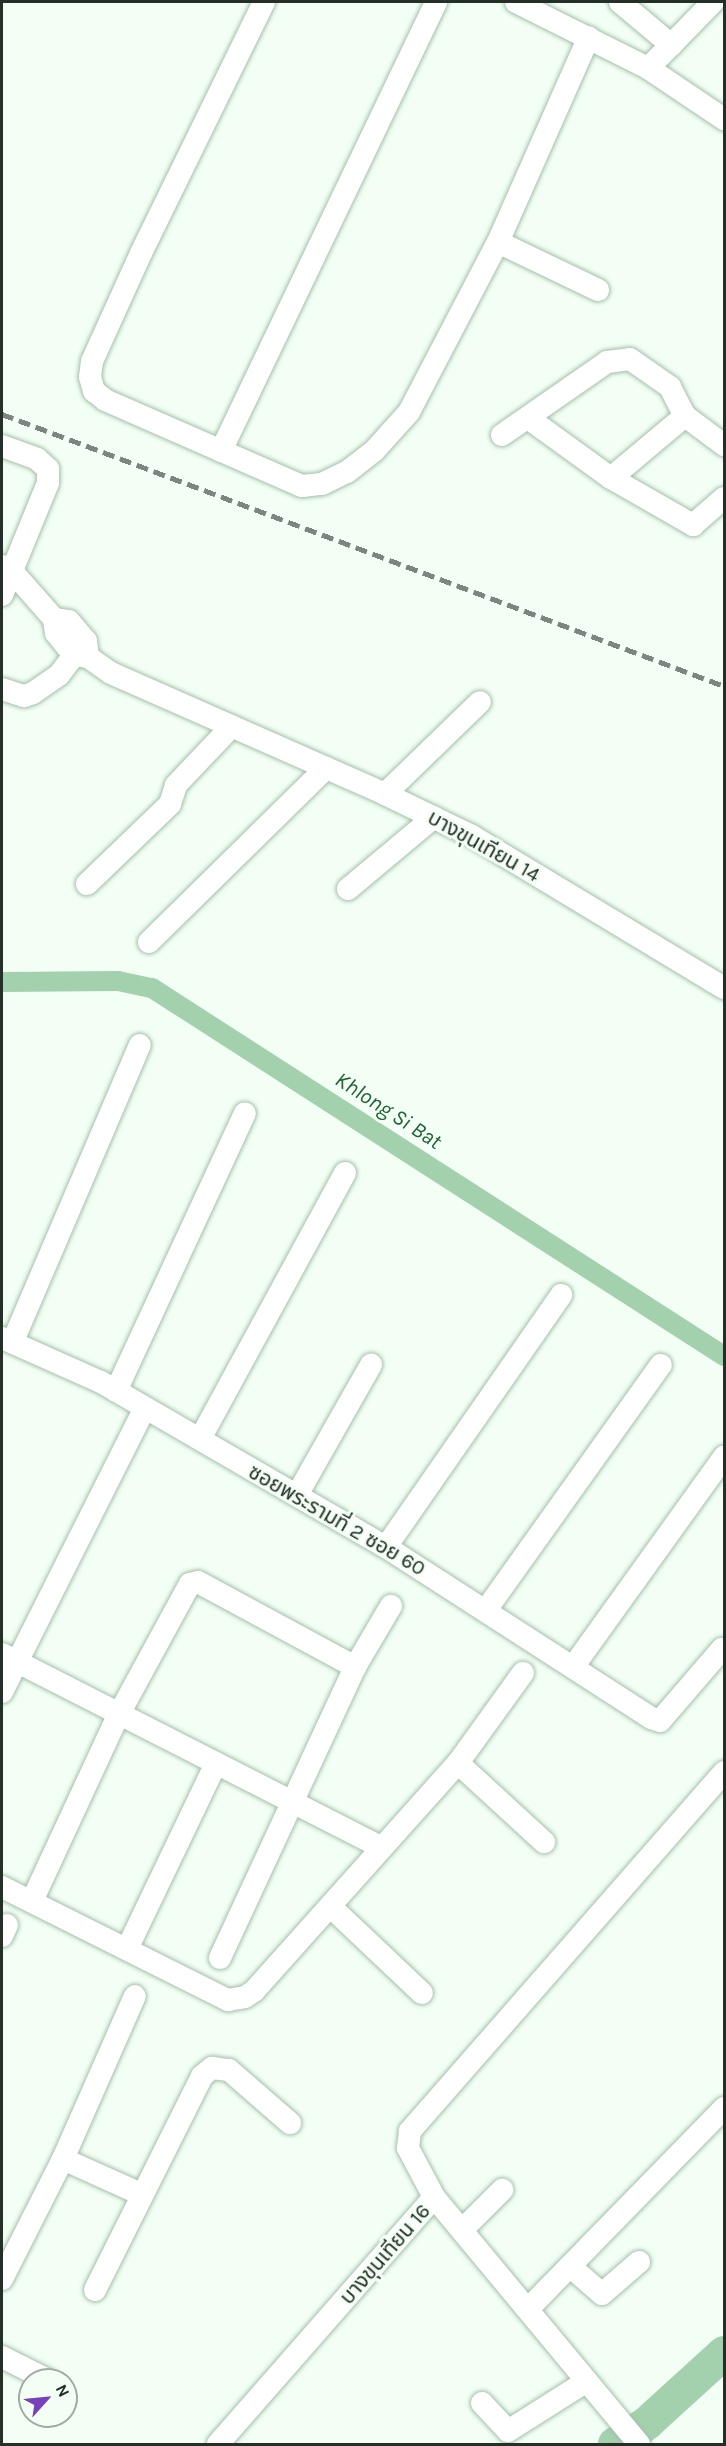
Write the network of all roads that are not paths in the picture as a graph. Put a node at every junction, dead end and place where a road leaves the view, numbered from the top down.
1 (264, 2) edge
2 (436, 2) edge
3 (516, 2) edge
4 (620, 2) edge
5 (713, 2) edge
6 (589, 37) junction
7 (671, 45) junction
8 (648, 68) junction
9 (724, 119) edge
10 (498, 242) junction
11 (598, 290) dead end
12 (685, 416) junction
13 (528, 418) junction
14 (502, 435) dead end
15 (724, 445) edge
16 (2, 446) edge
17 (221, 451) junction
18 (611, 478) junction
19 (724, 498) edge
20 (6, 568) edge
21 (2, 595) edge
22 (92, 662) junction
23 (2, 689) edge
24 (480, 702) dead end
25 (232, 726) junction
26 (326, 768) junction
27 (385, 794) junction
28 (434, 817) junction
29 (87, 884) dead end
30 (348, 889) dead end
31 (149, 942) dead end
32 (724, 988) edge
33 (140, 1046) dead end
34 (245, 1113) dead end
35 (345, 1173) dead end
36 (561, 1295) dead end
37 (8, 1339) edge
38 (370, 1365) dead end
39 (661, 1365) dead end
40 (116, 1391) junction
41 (145, 1408) junction
42 (200, 1439) junction
43 (724, 1457) edge
44 (297, 1496) junction
45 (386, 1547) junction
46 (391, 1606) dead end
47 (486, 1610) junction
48 (722, 1649) dead end
49 (9, 1657) edge
50 (355, 1667) junction
51 (573, 1667) junction
52 (523, 1673) dead end
53 (2, 1692) edge
54 (119, 1714) junction
55 (216, 1762) junction
56 (458, 1763) junction
57 (724, 1772) edge
58 (292, 1802) junction
59 (544, 1842) dead end
60 (381, 1847) junction
61 (2, 1887) edge
62 (32, 1901) junction
63 (331, 1906) junction
64 (127, 1949) junction
65 (220, 1958) dead end
66 (422, 1993) dead end
67 (135, 1996) dead end
68 (724, 2109) edge
69 (290, 2122) dead end
70 (63, 2159) junction
71 (502, 2190) dead end
72 (141, 2194) junction
73 (434, 2197) junction
74 (462, 2230) junction
75 (639, 2262) dead end
76 (571, 2266) junction
77 (2, 2279) edge
78 (95, 2290) dead end
79 (528, 2308) junction
80 (2, 2357) edge
81 (24, 2368) edge
82 (586, 2381) junction
83 (482, 2403) dead end
84 (218, 2445) edge
85 (639, 2445) edge

1 - 17 street
2 - 17 street
3 - 6 street
4 - 7 street
5 - 7 street
6 - 8 street
6 - 10 street
7 - 8 street
8 - 9 street
10 - 11 street
10 - 17 street
12 - 13 street
12 - 15 street
12 - 18 street
13 - 14 street
13 - 18 street
16 - 20 street
18 - 19 street
20 - 21 street
20 - 22 street
22 - 23 street
22 - 25 street, บางขุนเทียน 14
24 - 27 street
25 - 26 street, บางขุนเทียน 14
25 - 29 street
26 - 27 street, บางขุนเทียน 14
26 - 31 street
27 - 28 street, บางขุนเทียน 14
28 - 30 street
28 - 32 street, บางขุนเทียน 14
33 - 37 street
34 - 40 street
35 - 42 street
36 - 45 street
37 - 40 street, ซอยพระรามที่ 2 ซอย 60
38 - 44 street
39 - 47 street
40 - 41 street, ซอยพระรามที่ 2 ซอย 60
41 - 42 street, ซอยพระรามที่ 2 ซอย 60
41 - 49 street
42 - 44 street, ซอยพระรามที่ 2 ซอย 60
43 - 51 street
44 - 45 street, ซอยพระรามที่ 2 ซอย 60
45 - 47 street, ซอยพระรามที่ 2 ซอย 60
46 - 50 street
47 - 51 street, ซอยพระรามที่ 2 ซอย 60
48 - 51 street, ซอยพระรามที่ 2 ซอย 60
49 - 53 street
49 - 54 street
50 - 54 street
50 - 58 street
52 - 56 street
54 - 55 street
54 - 62 street
55 - 58 street
55 - 64 street
56 - 59 street
56 - 60 street
57 - 73 street
58 - 60 street
58 - 65 street
60 - 63 street
61 - 62 street
62 - 64 street
63 - 64 street
63 - 66 street
67 - 70 street
68 - 76 street
69 - 72 street
70 - 72 street
70 - 77 street
71 - 74 street
72 - 78 street
73 - 74 street, บางขุนเทียน 16
73 - 84 street, บางขุนเทียน 16
74 - 79 street, บางขุนเทียน 16
75 - 76 street
76 - 79 street
79 - 82 street, บางขุนเทียน 16
80 - 81 street
82 - 83 street
82 - 85 street, บางขุนเทียน 16

